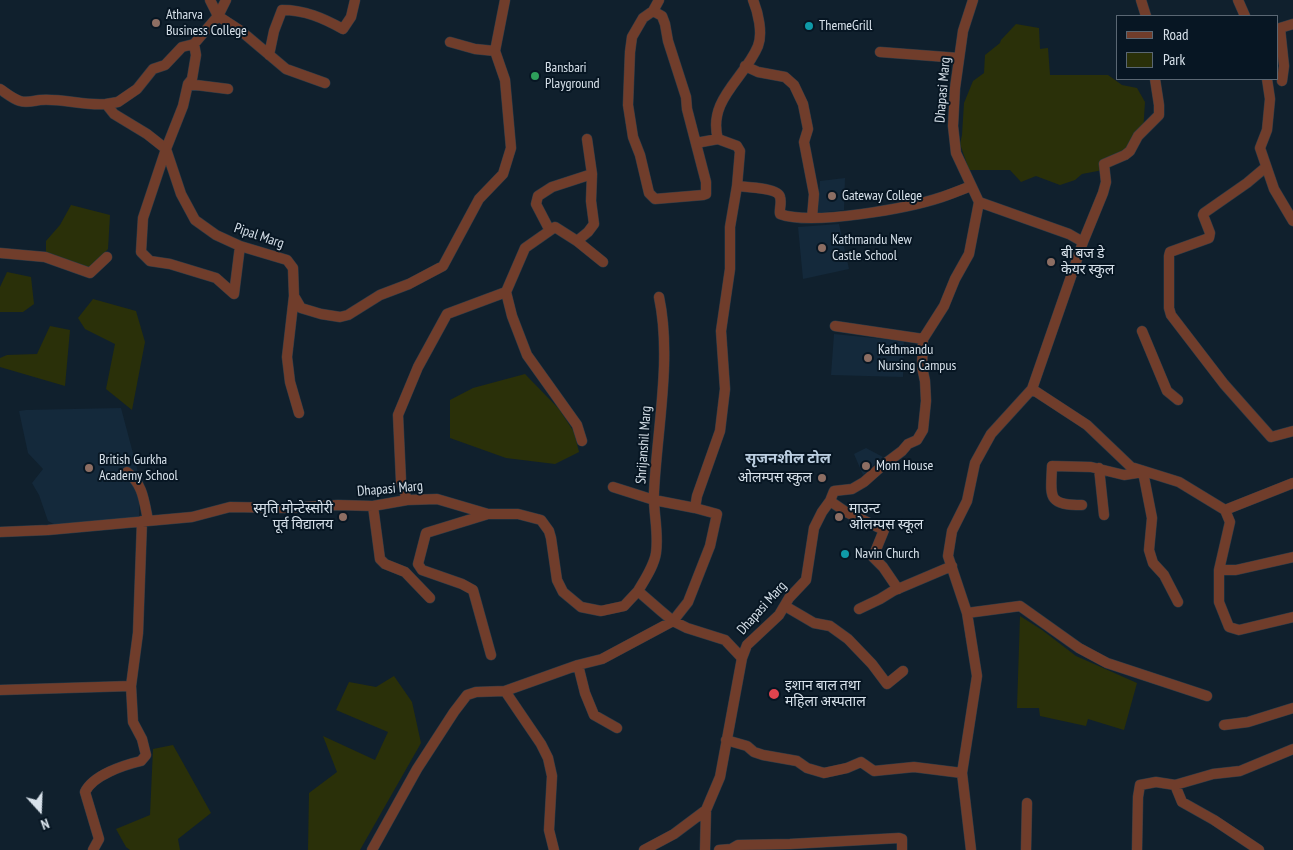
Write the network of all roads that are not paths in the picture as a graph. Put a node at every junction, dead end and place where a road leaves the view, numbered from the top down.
1 (210, 0) edge
2 (214, 0) edge
3 (226, 0) edge
4 (355, 0) edge
5 (505, 0) edge
6 (659, 0) edge
7 (753, 0) edge
8 (973, 0) edge
9 (1141, 0) edge
10 (1238, 0) edge
11 (653, 11) junction
12 (1146, 15) edge
13 (1245, 15) edge
14 (218, 16) junction
15 (1293, 24) edge
16 (450, 42) dead end
17 (194, 44) junction
18 (494, 50) junction
19 (880, 52) dead end
20 (269, 55) junction
21 (959, 58) junction
22 (745, 66) junction
23 (1155, 80) edge
24 (1267, 81) edge
25 (1288, 81) edge
26 (325, 83) dead end
27 (188, 84) junction
28 (0, 89) edge
29 (228, 89) dead end
30 (106, 104) junction
31 (587, 139) dead end
32 (718, 139) junction
33 (696, 143) junction
34 (166, 149) junction
35 (1266, 167) junction
36 (592, 174) junction
37 (737, 186) junction
38 (971, 186) junction
39 (979, 202) junction
40 (812, 218) junction
41 (1293, 221) edge
42 (549, 230) junction
43 (578, 241) junction
44 (1083, 242) junction
45 (240, 246) junction
46 (0, 253) edge
47 (107, 256) dead end
48 (603, 262) dead end
49 (506, 292) junction
50 (294, 296) junction
51 (659, 297) dead end
52 (835, 326) dead end
53 (1142, 331) dead end
54 (923, 339) junction
55 (1032, 389) junction
56 (1178, 400) dead end
57 (299, 413) dead end
58 (1293, 431) edge
59 (582, 441) dead end
60 (1099, 468) junction
61 (127, 472) dead end
62 (1143, 472) junction
63 (1293, 483) edge
64 (613, 487) dead end
65 (407, 500) junction
66 (654, 500) junction
67 (830, 501) junction
68 (1082, 505) dead end
69 (372, 506) junction
70 (695, 508) junction
71 (1226, 510) junction
72 (488, 514) junction
73 (1104, 515) dead end
74 (145, 520) junction
75 (0, 532) edge
76 (1293, 557) edge
77 (952, 566) junction
78 (1219, 570) junction
79 (898, 589) junction
80 (638, 591) junction
81 (430, 598) dead end
82 (1178, 602) dead end
83 (785, 606) junction
84 (859, 609) dead end
85 (967, 613) junction
86 (1293, 617) edge
87 (673, 621) junction
88 (491, 655) dead end
89 (742, 658) junction
90 (578, 665) junction
91 (903, 671) dead end
92 (131, 686) junction
93 (0, 690) edge
94 (505, 691) junction
95 (1207, 696) dead end
96 (1293, 708) edge
97 (1224, 725) dead end
98 (617, 728) dead end
99 (726, 740) junction
100 (1293, 749) edge
101 (962, 773) junction
102 (1175, 785) junction
103 (1027, 802) dead end
104 (706, 810) junction
105 (93, 850) edge
106 (372, 850) edge
107 (554, 850) edge
108 (644, 850) edge
109 (705, 850) edge
110 (719, 850) edge
111 (902, 850) edge
112 (971, 850) edge
113 (1026, 850) edge
114 (1136, 850) edge
115 (1259, 850) edge

1 - 14 street
2 - 14 street
3 - 14 street
4 - 20 street
5 - 18 street
6 - 11 street
7 - 22 street
8 - 21 street, Dhapasi Marg
9 - 12 street
10 - 13 street
11 - 33 street
11 - 33 street
14 - 17 street
14 - 20 street
15 - 25 street
16 - 18 street
17 - 27 street
17 - 30 street
18 - 50 street
19 - 21 street
20 - 26 street
21 - 38 street, Dhapasi Marg
22 - 32 street
22 - 40 street
23 - 44 street
24 - 25 street
24 - 35 street
27 - 29 street
27 - 34 street
28 - 30 street
30 - 34 street
31 - 36 street
32 - 33 street
32 - 37 street
34 - 45 street, Pipal Marg
34 - 45 street
35 - 41 street
35 - 58 street
36 - 42 street
36 - 43 street
37 - 40 street
37 - 70 street
38 - 39 street, Dhapasi Marg
38 - 40 street
39 - 44 street
39 - 54 street
42 - 43 street
42 - 49 street
43 - 48 street
44 - 55 street
45 - 50 street, Pipal Marg
46 - 47 street
49 - 59 street
49 - 65 street
50 - 57 street, Pipal Marg
51 - 66 street, Shrijanshil Marg
52 - 54 street
53 - 56 street
54 - 67 street, Dhapasi Marg
55 - 62 street
55 - 77 street
60 - 62 street
60 - 68 street
60 - 73 street
61 - 74 street
62 - 71 street
62 - 82 street
63 - 71 street
64 - 66 street
65 - 69 street, Dhapasi Marg
65 - 72 street, Dhapasi Marg
66 - 70 street
66 - 80 street, Shrijanshil Marg
67 - 79 street
67 - 83 street, Dhapasi Marg
69 - 74 street, Dhapasi Marg
69 - 81 street
70 - 87 street
71 - 78 street
72 - 80 street, Dhapasi Marg
72 - 88 street
74 - 75 street, Dhapasi Marg
74 - 92 street
76 - 78 street
77 - 79 street
77 - 85 street
78 - 86 street
79 - 84 street
80 - 87 street, Dhapasi Marg
83 - 89 street, Dhapasi Marg
83 - 91 street
85 - 95 street
85 - 101 street
87 - 89 street, Dhapasi Marg
87 - 90 street
89 - 99 street
90 - 94 street
90 - 98 street
92 - 93 street
92 - 105 street
94 - 106 street
94 - 107 street
96 - 97 street
99 - 101 street
99 - 104 street
100 - 102 street
101 - 112 street
102 - 114 street
102 - 115 street
103 - 113 street
104 - 108 street
104 - 109 street
110 - 111 street

